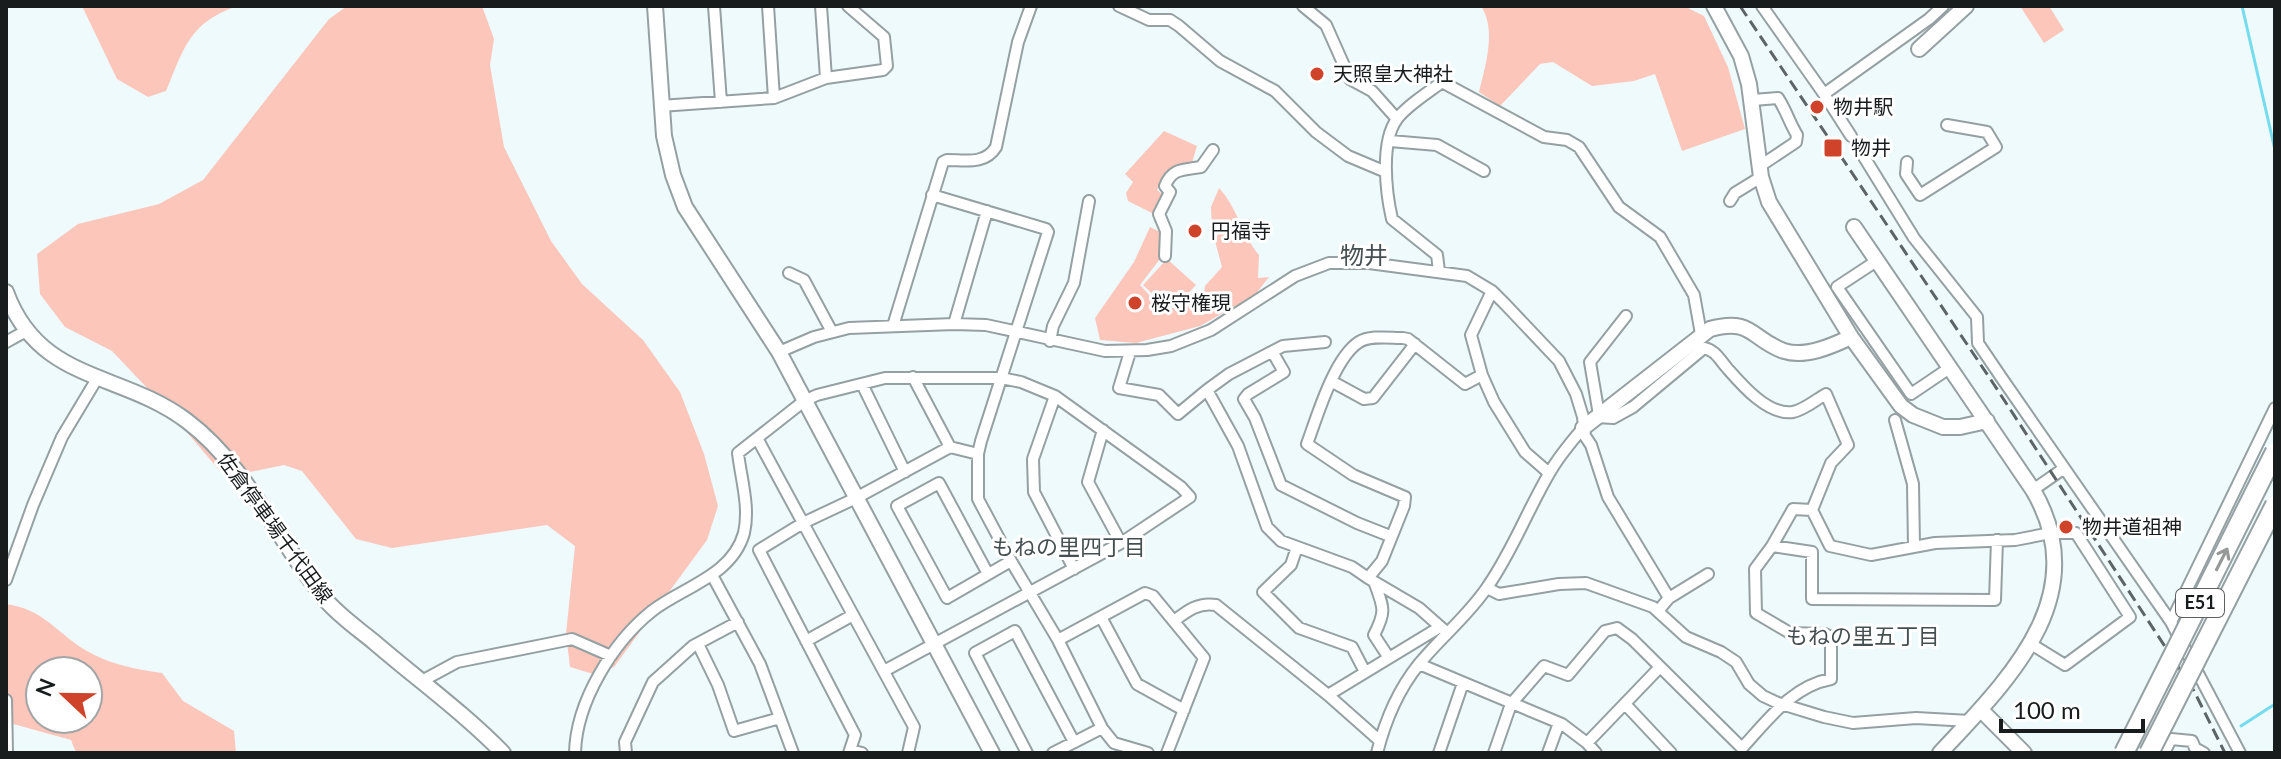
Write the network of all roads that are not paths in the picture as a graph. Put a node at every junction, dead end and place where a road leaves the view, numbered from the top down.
1 (655, 6) edge
2 (714, 6) edge
3 (768, 6) edge
4 (821, 6) edge
5 (848, 6) edge
6 (1031, 6) edge
7 (1119, 6) edge
8 (1303, 6) edge
9 (1714, 6) edge
10 (1762, 6) edge
11 (1943, 6) edge
12 (1966, 6) edge
13 (1919, 49) dead end
14 (826, 78) junction
15 (1824, 94) junction
16 (774, 98) junction
17 (1753, 100) junction
18 (721, 102) junction
19 (660, 106) junction
20 (1397, 119) junction
21 (1947, 125) dead end
22 (1390, 141) junction
23 (1213, 150) dead end
24 (1907, 162) dead end
25 (1484, 171) dead end
26 (1386, 172) junction
27 (1760, 172) junction
28 (932, 195) junction
29 (1089, 201) dead end
30 (1730, 201) dead end
31 (987, 211) junction
32 (1854, 227) dead end
33 (1668, 250) junction
34 (1681, 254) dead end
35 (1165, 256) dead end
36 (1878, 260) junction
37 (1439, 271) junction
38 (789, 273) dead end
39 (1492, 291) junction
40 (6, 292) edge
41 (1626, 316) dead end
42 (954, 324) junction
43 (893, 326) junction
44 (26, 331) junction
45 (1017, 331) junction
46 (832, 332) junction
47 (1701, 334) junction
48 (1851, 337) junction
49 (1050, 341) junction
50 (6, 342) edge
51 (1325, 342) dead end
52 (1415, 344) junction
53 (779, 352) junction
54 (1130, 352) junction
55 (1273, 353) junction
56 (1951, 367) junction
57 (1482, 375) junction
58 (98, 377) junction
59 (913, 377) junction
60 (1001, 378) junction
61 (1331, 381) junction
62 (862, 384) junction
63 (1207, 390) junction
64 (1055, 396) junction
65 (804, 401) junction
66 (2275, 408) edge
67 (1598, 416) junction
68 (1895, 420) dead end
69 (1987, 421) junction
70 (1583, 428) junction
71 (1103, 430) junction
72 (757, 438) junction
73 (950, 447) junction
74 (2275, 452) edge
75 (978, 454) junction
76 (2063, 469) junction
77 (905, 472) junction
78 (1549, 473) junction
79 (2033, 490) junction
80 (856, 498) junction
81 (2275, 505) edge
82 (1812, 510) junction
83 (803, 523) junction
84 (2051, 533) junction
85 (1390, 536) junction
86 (1997, 540) junction
87 (1121, 543) junction
88 (1772, 546) junction
89 (1914, 546) junction
90 (1297, 547) junction
91 (1011, 561) junction
92 (1074, 569) junction
93 (988, 574) junction
94 (1708, 574) dead end
95 (712, 575) junction
96 (6, 580) edge
97 (1372, 581) junction
98 (1487, 588) junction
99 (1030, 592) junction
100 (1669, 598) junction
101 (1658, 611) junction
102 (853, 615) junction
103 (1101, 617) junction
104 (1174, 621) junction
105 (738, 622) junction
106 (2171, 622) junction
107 (1444, 630) junction
108 (1058, 640) junction
109 (806, 641) junction
110 (934, 643) junction
111 (698, 644) junction
112 (2031, 644) junction
113 (611, 656) junction
114 (1389, 658) junction
115 (1419, 664) junction
116 (1660, 667) junction
117 (884, 671) junction
118 (1365, 672) junction
119 (420, 682) junction
120 (1463, 683) junction
121 (1328, 695) junction
122 (6, 700) edge
123 (1511, 704) junction
124 (1625, 704) junction
125 (1782, 704) junction
126 (1184, 710) junction
127 (1981, 710) junction
128 (780, 718) junction
129 (1970, 721) junction
130 (1559, 723) junction
131 (1102, 728) junction
132 (1380, 741) junction
133 (1074, 742) junction
134 (1587, 743) junction
135 (850, 751) edge
136 (1740, 751) edge
137 (7, 753) edge
138 (503, 753) edge
139 (575, 753) edge
140 (626, 753) edge
141 (793, 753) edge
142 (862, 753) edge
143 (908, 753) edge
144 (992, 753) edge
145 (1027, 753) edge
146 (1053, 753) edge
147 (1148, 753) edge
148 (1167, 753) edge
149 (1377, 753) edge
150 (1439, 753) edge
151 (1494, 753) edge
152 (1548, 753) edge
153 (1596, 753) edge
154 (1671, 753) edge
155 (1940, 753) edge
156 (2024, 753) edge
157 (2124, 753) edge
158 (2149, 753) edge
159 (2164, 753) edge
160 (2204, 753) edge
161 (2240, 753) edge

1 - 19 street
2 - 18 street
3 - 16 street
4 - 14 street
5 - 14 street
6 - 28 street
7 - 26 street
8 - 20 street
9 - 17 street
10 - 15 street
11 - 15 street
12 - 13 street
14 - 16 street
15 - 76 street
16 - 18 street
17 - 27 street
17 - 27 street
18 - 19 street
19 - 53 street
20 - 22 street
20 - 33 street
21 - 24 street
22 - 25 street
22 - 26 street
23 - 35 street
26 - 37 street
27 - 30 street
27 - 48 street
28 - 31 street
28 - 43 street
29 - 49 street
31 - 42 street
31 - 45 street
32 - 36 street
33 - 34 street
33 - 47 street
36 - 56 street
36 - 56 street
37 - 39 street
37 - 54 street
38 - 46 street
39 - 57 street
39 - 70 street
40 - 44 street, 佐倉停車場千代田線
41 - 67 street
42 - 43 street
42 - 45 street
43 - 46 street
44 - 50 street
44 - 58 street, 佐倉停車場千代田線
45 - 49 street
45 - 60 street
46 - 53 street
47 - 48 street
47 - 67 street
48 - 69 street
49 - 54 street
51 - 55 street
52 - 57 street
52 - 61 street
52 - 61 street
53 - 65 street
54 - 63 street
55 - 63 street
55 - 85 street
56 - 69 street
57 - 78 street
58 - 96 street
58 - 119 street, 佐倉停車場千代田線
59 - 60 street
59 - 62 street
59 - 73 street
60 - 64 street
60 - 75 street
61 - 85 street
62 - 65 street
62 - 77 street
63 - 90 street
64 - 71 street
64 - 92 street
65 - 72 street
65 - 80 street
66 - 106 street
67 - 70 street
67 - 82 street
68 - 89 street
69 - 79 street
70 - 78 street
70 - 100 street
71 - 87 street
71 - 87 street
72 - 83 street
72 - 95 street
73 - 75 street
73 - 77 street
157 -> 74 highway, E51, bridge
75 - 91 street
76 - 79 street
76 - 106 street
77 - 80 street
78 - 98 street
79 - 84 street
80 - 83 street
80 - 110 street
81 - 158 highway, E51, bridge
82 - 88 street
82 - 89 street
83 - 102 street
83 - 109 street
84 - 86 street
84 - 112 street
84 - 112 street
85 - 97 street
86 - 88 street
86 - 89 street
87 - 92 street
88 - 125 street
90 - 97 street
90 - 118 street
91 - 93 street
91 - 99 street
92 - 99 street
93 - 93 street
94 - 100 street
95 - 105 street
95 - 113 street
97 - 107 street
97 - 114 street
98 - 101 street
98 - 107 street
99 - 108 street
99 - 110 street
100 - 101 street
101 - 125 street
102 - 109 street
102 - 117 street
103 - 104 street
103 - 108 street
103 - 126 street
104 - 121 street
104 - 126 street
105 - 111 street
105 - 128 street
106 - 161 street
107 - 114 street
107 - 115 street
108 - 131 street
109 - 135 street
110 - 117 street
110 - 144 street
111 - 128 street
111 - 140 street
112 - 127 street
113 - 119 street
113 - 139 street
114 - 118 street
115 - 120 street
115 - 132 street
116 - 123 street
116 - 124 street
116 - 136 street
117 - 143 street
118 - 121 street
119 - 138 street, 佐倉停車場千代田線
120 - 123 street
120 - 150 street
121 - 132 street
122 - 137 street
123 - 130 street
123 - 151 street
124 - 134 street
124 - 154 street
125 - 129 street
125 - 136 street
126 - 148 street
127 - 129 street
127 - 156 street
128 - 141 street
129 - 155 street
130 - 134 street
130 - 152 street
131 - 133 street
131 - 147 street
132 - 149 street
133 - 145 street
133 - 146 street
134 - 153 street
135 - 142 street
159 - 160 street

